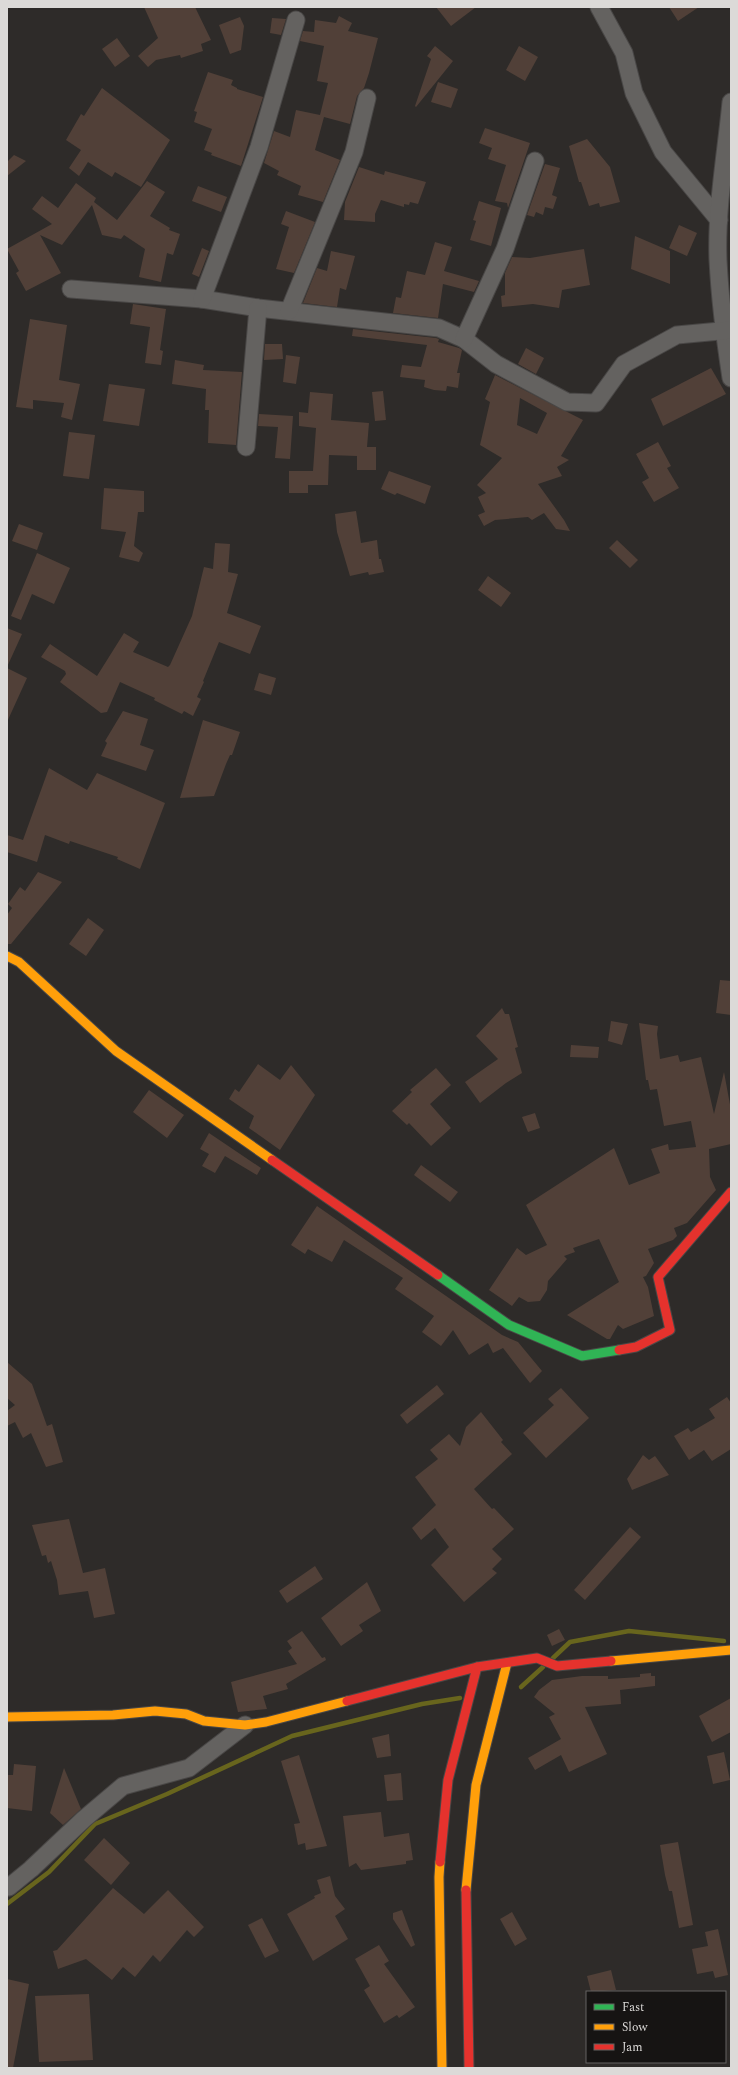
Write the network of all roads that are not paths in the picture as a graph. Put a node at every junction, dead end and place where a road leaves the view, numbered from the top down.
1 (599, 7) edge
2 (296, 20) dead end
3 (367, 98) dead end
4 (731, 102) edge
5 (535, 161) dead end
6 (719, 220) junction
7 (72, 289) dead end
8 (202, 299) junction
9 (258, 308) junction
10 (289, 310) junction
11 (727, 330) edge
12 (464, 338) junction
13 (731, 378) edge
14 (246, 447) dead end
15 (7, 956) edge
16 (731, 1192) edge
17 (731, 1650) edge
18 (507, 1663) junction
19 (477, 1667) junction
20 (7, 1717) edge
21 (245, 1725) junction
22 (7, 1886) edge
23 (442, 2068) edge
24 (470, 2068) edge

1 - 6 street
2 - 8 street
3 - 10 street
4 - 6 street
5 - 12 street
6 - 11 street
7 - 8 street
8 - 9 street
9 - 10 street
9 - 14 street
10 - 12 street
11 - 12 street
11 - 13 street
15 - 16 street
17 - 18 street
18 - 19 street
18 - 24 street
19 - 21 street
19 - 23 street
20 - 21 street
21 - 22 street

